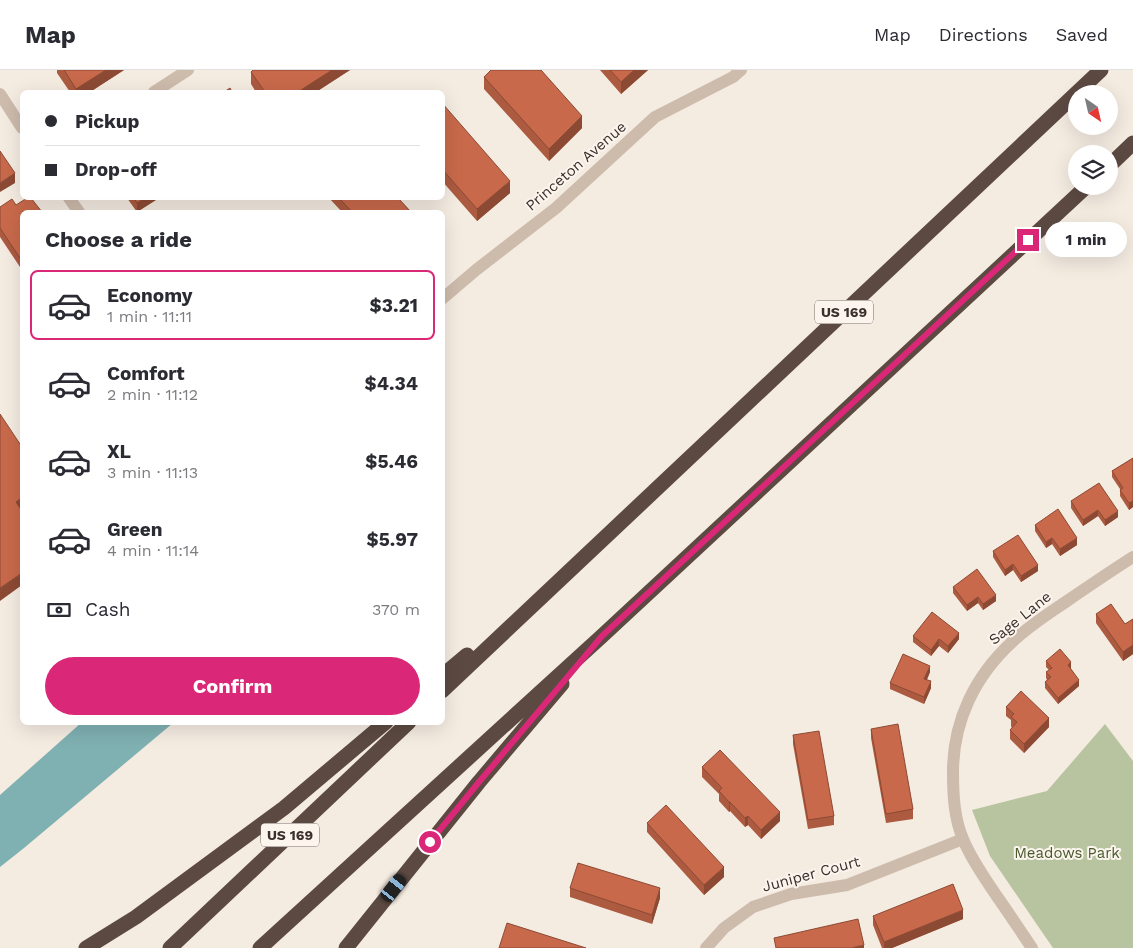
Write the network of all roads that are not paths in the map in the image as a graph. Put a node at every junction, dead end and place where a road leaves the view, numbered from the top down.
1 (188, 70) edge
2 (741, 70) edge
3 (1100, 70) edge
4 (157, 90) edge
5 (0, 94) edge
6 (20, 125) edge
7 (1133, 143) edge
8 (1118, 157) edge
9 (1076, 195) edge
10 (445, 296) edge
11 (587, 555) junction
12 (1133, 556) edge
13 (602, 636) junction
14 (445, 673) edge
15 (445, 688) edge
16 (382, 725) edge
17 (406, 725) edge
18 (963, 838) junction
19 (86, 948) edge
20 (170, 948) edge
21 (260, 948) edge
22 (346, 948) edge
23 (706, 948) edge
24 (1032, 948) edge

1 - 4 street
2 - 10 street, Princeton Avenue
3 - 11 highway, US 169
5 - 6 street
7 - 8 highway
9 - 13 highway
11 - 14 highway
11 - 15 highway, US 169
12 - 18 street, Sage Lane
13 - 21 highway
13 - 22 highway
16 - 19 highway
17 - 20 highway, US 169
18 - 23 street, Juniper Court
18 - 24 street, Sage Lane

